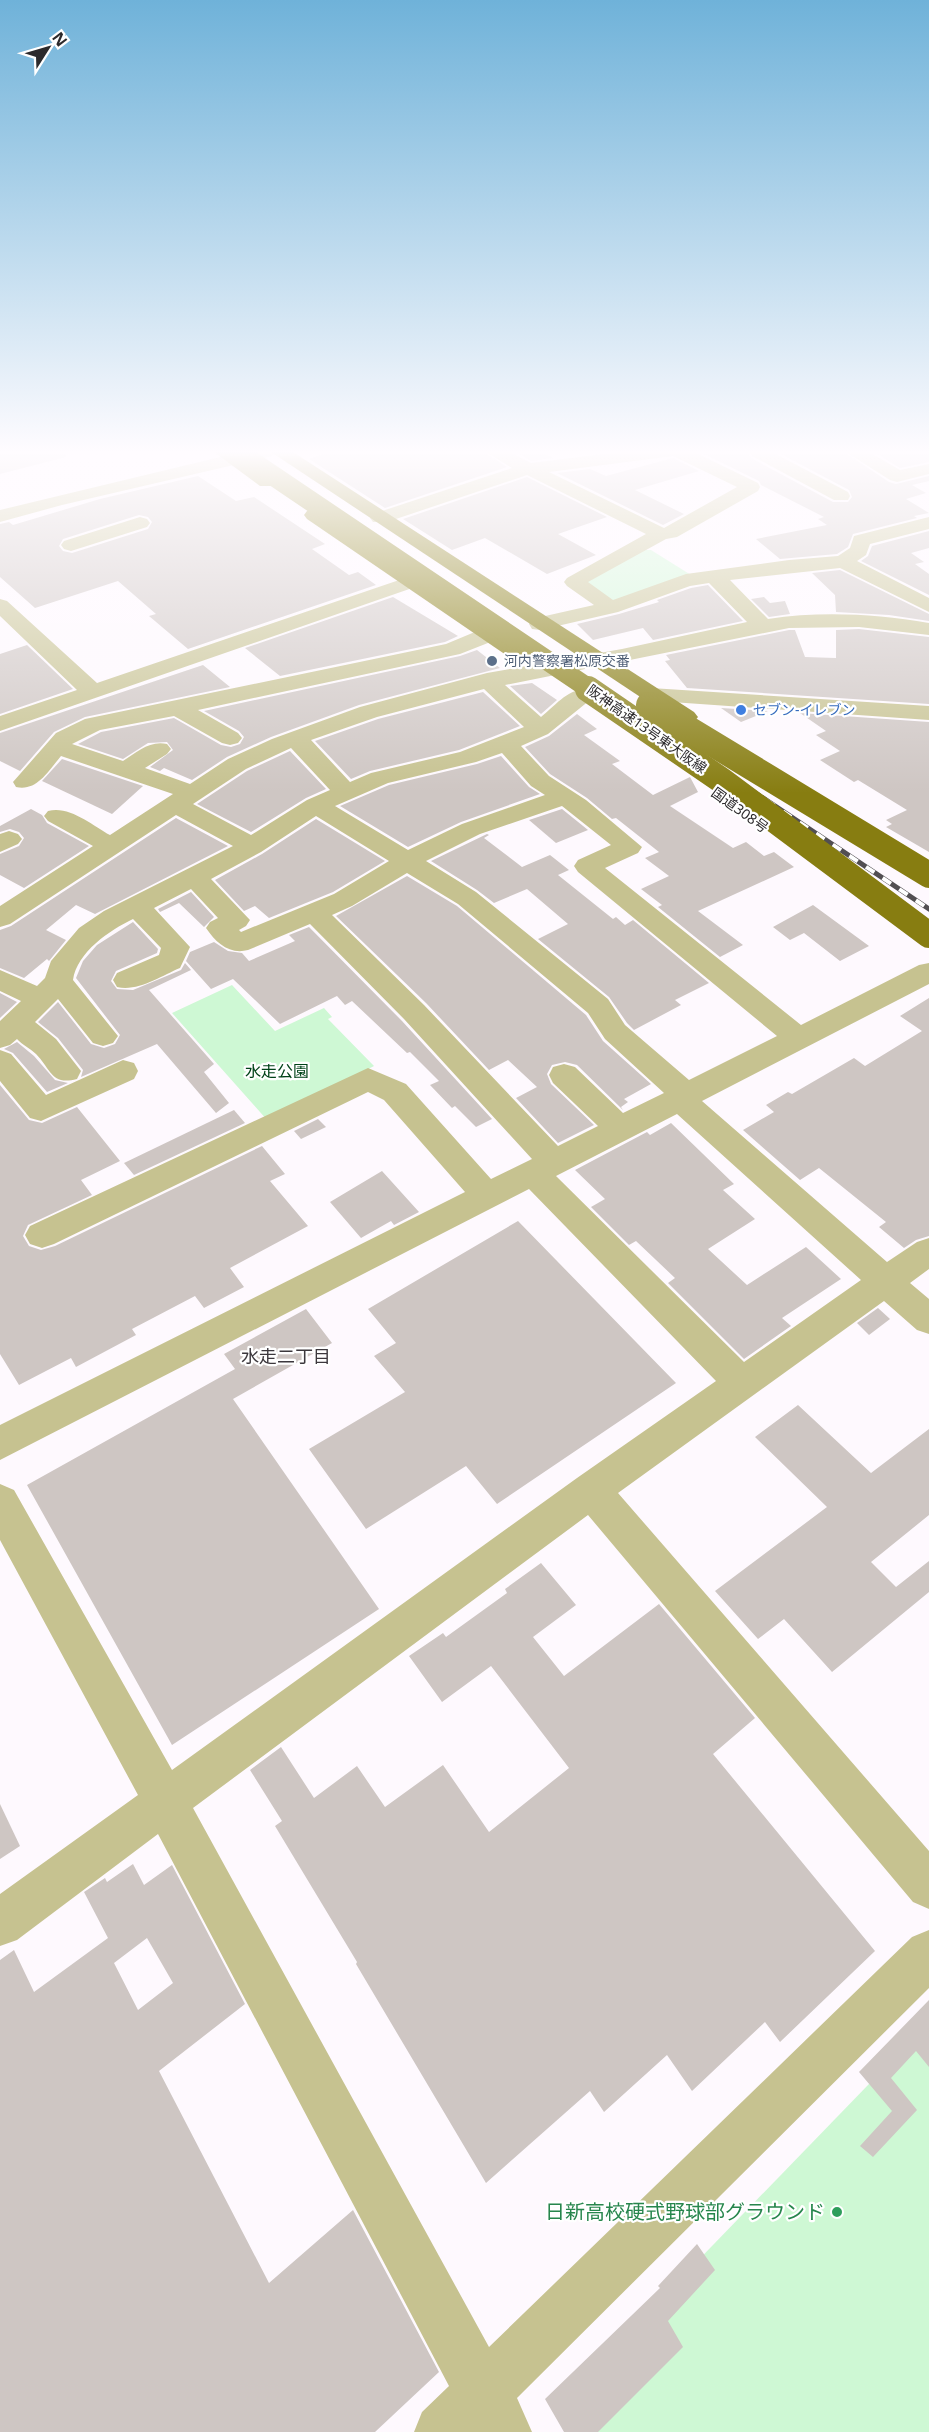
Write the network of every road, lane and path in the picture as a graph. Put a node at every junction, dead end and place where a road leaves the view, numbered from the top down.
1 (388, 565) edge
2 (398, 565) edge
3 (432, 565) edge
4 (452, 565) edge
5 (604, 565) edge
6 (796, 565) edge
7 (850, 565) edge
8 (714, 576) junction
9 (411, 582) junction
10 (1, 606) edge
11 (929, 606) edge
12 (611, 608) junction
13 (540, 624) junction
14 (763, 626) junction
15 (929, 629) edge
16 (490, 634) junction
17 (452, 649) junction
18 (201, 655) junction
19 (598, 660) junction
20 (543, 669) junction
21 (483, 681) junction
22 (93, 692) junction
23 (247, 692) junction
24 (582, 695) junction
25 (651, 695) junction
26 (177, 708) junction
27 (929, 712) edge
28 (248, 718) dead end
29 (0, 724) edge
30 (540, 729) junction
31 (295, 738) junction
32 (506, 744) junction
33 (56, 746) junction
34 (159, 749) dead end
35 (125, 770) junction
36 (721, 780) junction
37 (25, 782) dead end
38 (346, 792) junction
39 (564, 796) junction
40 (184, 798) junction
41 (807, 802) junction
42 (316, 805) junction
43 (57, 816) dead end
44 (111, 846) junction
45 (252, 846) junction
46 (406, 860) junction
47 (929, 870) edge
48 (929, 875) edge
49 (194, 877) junction
50 (929, 883) edge
51 (136, 906) junction
52 (6, 907) edge
53 (314, 912) junction
54 (929, 922) edge
55 (220, 928) junction
56 (929, 935) edge
57 (929, 946) edge
58 (176, 947) junction
59 (929, 972) edge
60 (0, 979) edge
61 (126, 980) dead end
62 (50, 990) junction
63 (9, 1029) edge
64 (103, 1036) dead end
65 (799, 1039) junction
66 (0, 1062) edge
67 (66, 1071) dead end
68 (123, 1071) dead end
69 (564, 1075) dead end
70 (683, 1098) junction
71 (620, 1130) junction
72 (544, 1168) junction
73 (488, 1196) junction
74 (42, 1235) dead end
75 (929, 1251) edge
76 (885, 1281) junction
77 (929, 1320) edge
78 (741, 1383) junction
79 (0, 1443) edge
80 (591, 1490) junction
81 (0, 1502) edge
82 (165, 1801) junction
83 (929, 1886) edge
84 (0, 1923) edge
85 (929, 1954) edge
86 (493, 2412) edge
87 (442, 2432) edge

1 - 9 highway, 国道308号
2 - 36 highway, 阪神高速13号東大阪線, bridge
3 - 41 highway, 阪神高速13号東大阪線, bridge
4 - 13 highway
5 - 12 street
6 - 8 street
7 - 11 street
8 - 12 street
8 - 14 street
9 - 16 highway, 国道308号
9 - 18 street
10 - 22 street
12 - 13 street
13 - 19 highway
14 - 15 street
14 - 19 street
16 - 17 street
16 - 20 highway, 国道308号
17 - 21 street
17 - 23 street
18 - 22 street
18 - 23 street
19 - 20 street
19 - 25 highway
20 - 21 street
20 - 24 highway, 国道308号
21 - 30 street
21 - 31 street
22 - 29 street
23 - 26 street
24 - 30 street
24 - 57 highway, 国道308号
25 - 27 street
25 - 47 highway
26 - 28 street
26 - 33 street
30 - 32 street
31 - 38 street
31 - 40 street
32 - 38 street
32 - 39 street
33 - 35 street
33 - 37 street
34 - 35 street
35 - 40 street
36 - 54 highway, bridge
36 - 56 highway, 阪神高速13号東大阪線, bridge
38 - 42 street
39 - 46 street
39 - 65 street
40 - 44 street
40 - 45 street
41 - 48 highway, 阪神高速13号東大阪線, bridge
41 - 50 highway, bridge
42 - 45 street
42 - 46 street
43 - 44 street
44 - 52 street
45 - 49 street
46 - 53 street
46 - 70 street
49 - 51 street
49 - 55 street
51 - 58 street
51 - 62 street
53 - 55 street
53 - 72 street
55 - 58 street
58 - 61 street
59 - 65 street
60 - 62 street
62 - 63 street
62 - 64 street
63 - 67 street
65 - 70 street
66 - 68 street
69 - 71 street
70 - 71 street
70 - 76 street
71 - 72 street
72 - 73 street
72 - 78 street
73 - 74 street
73 - 79 street
75 - 76 street
76 - 77 street
76 - 78 street
78 - 80 street
80 - 82 street
80 - 83 street
81 - 82 street
82 - 84 street
82 - 86 street
85 - 86 street
86 - 87 street

